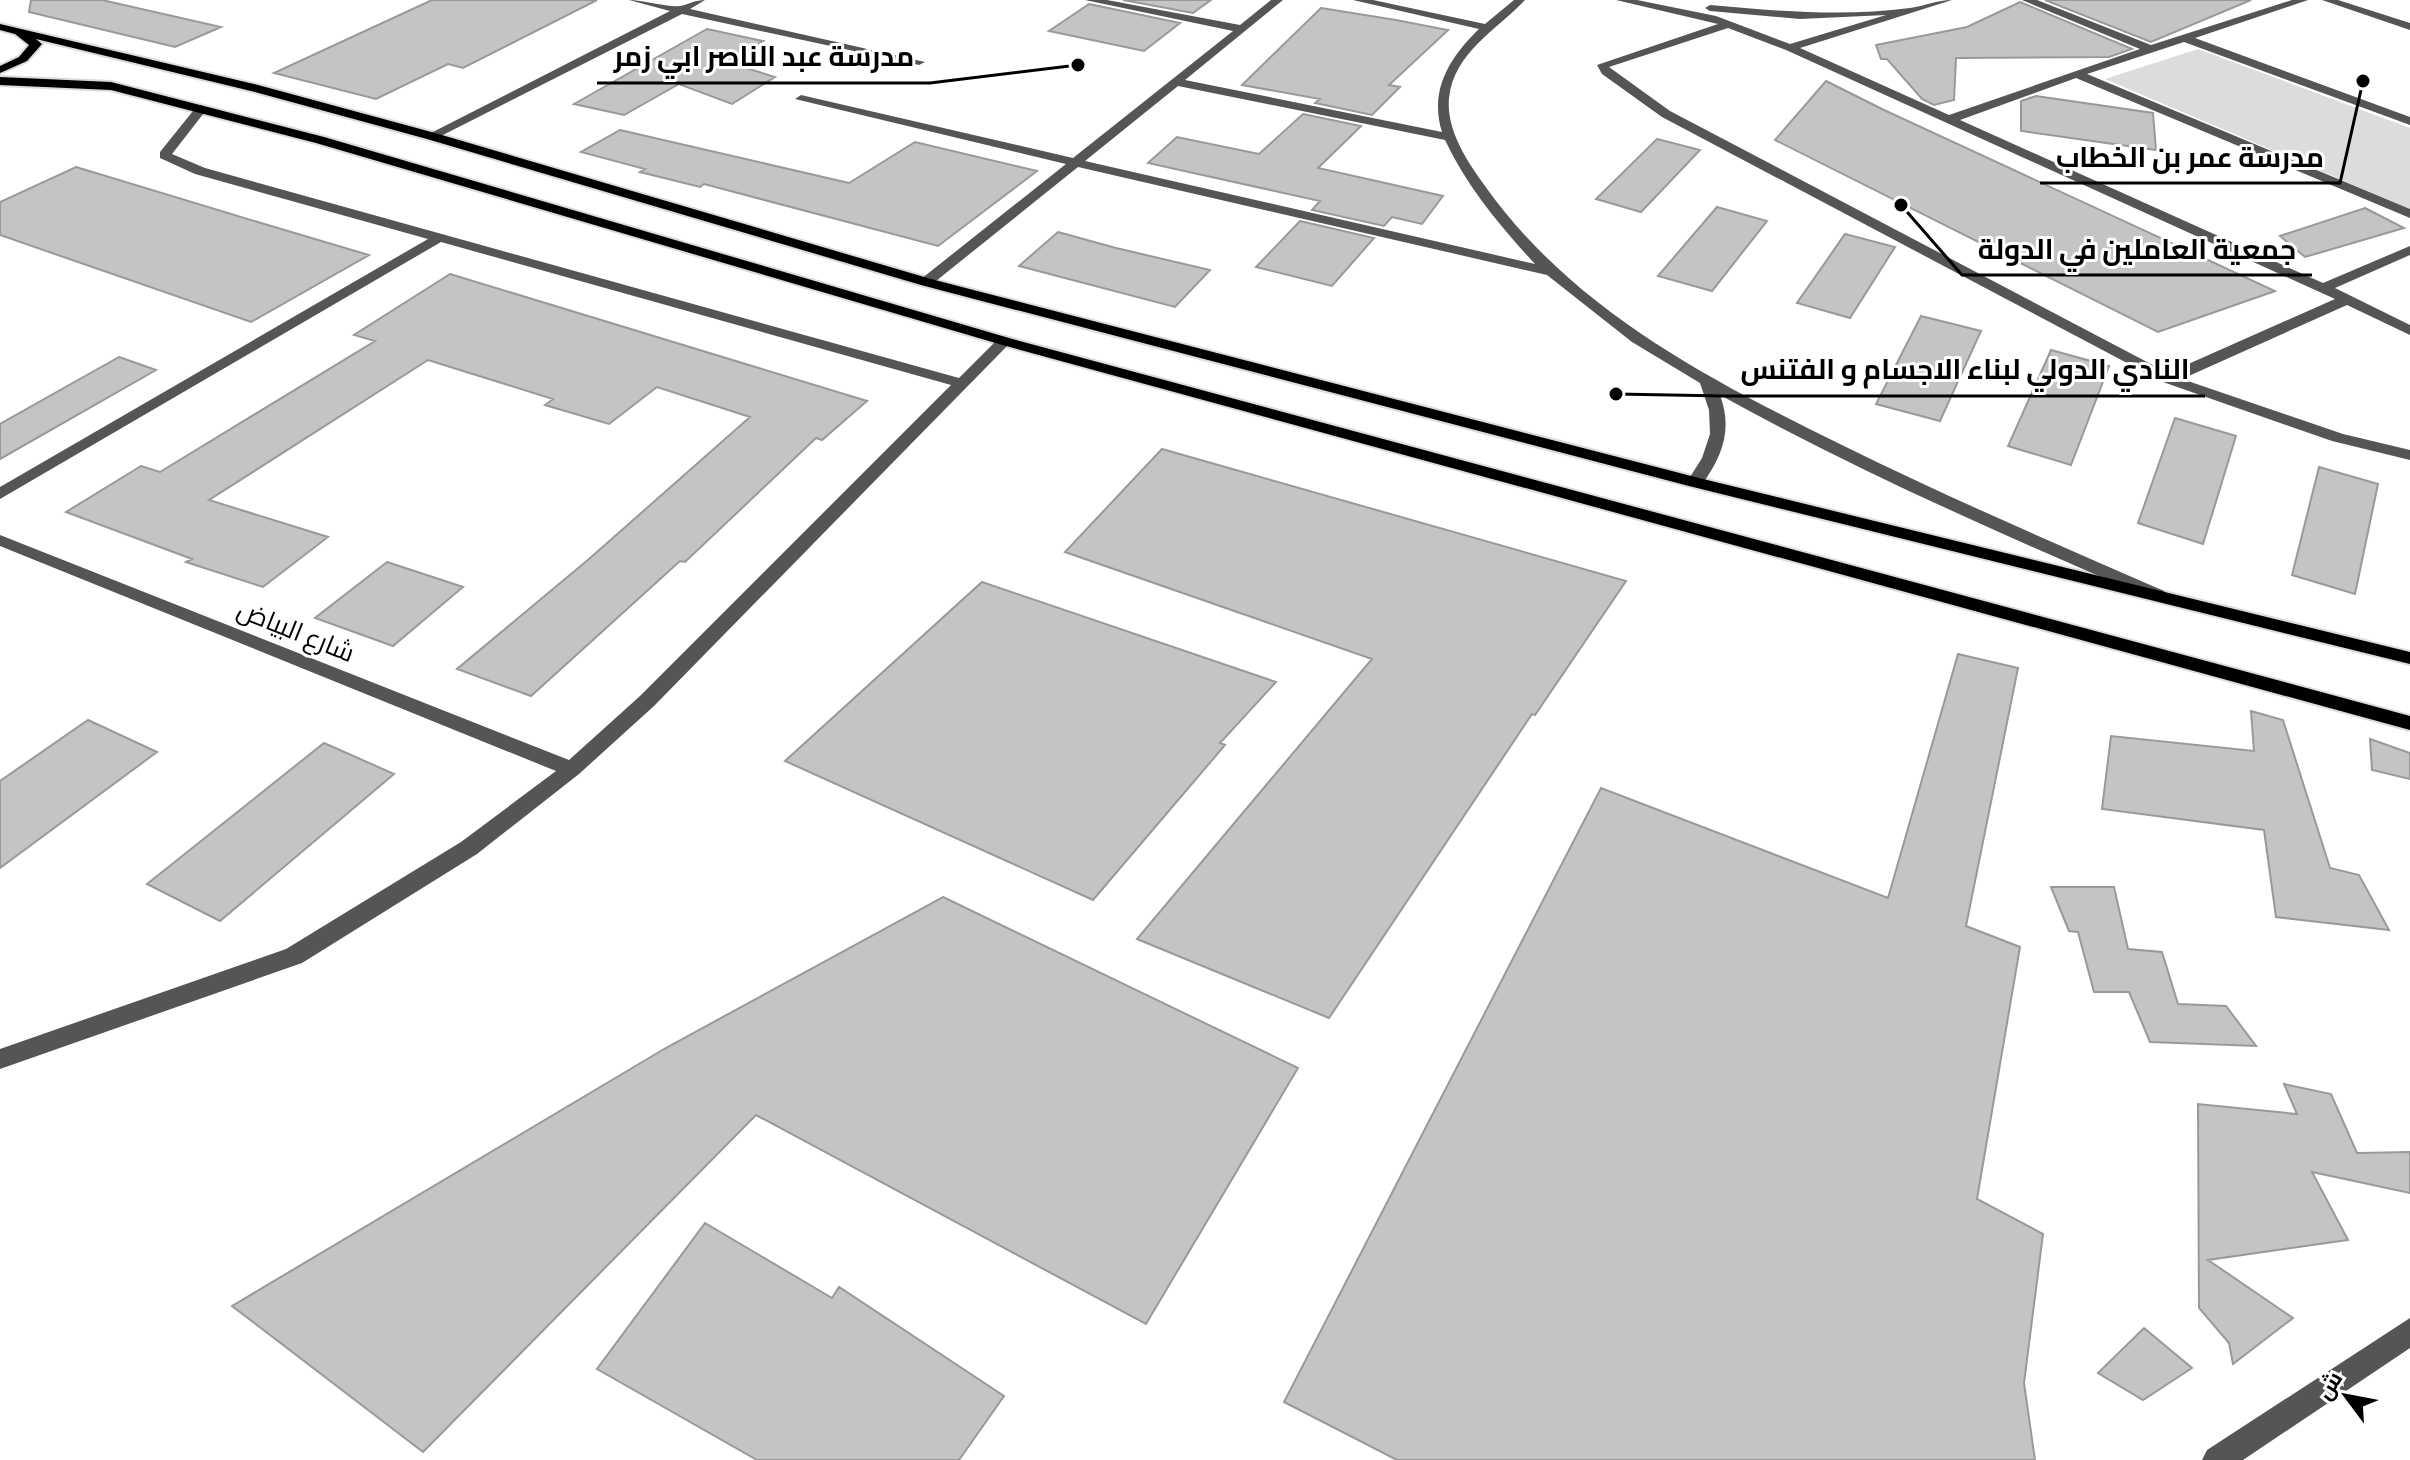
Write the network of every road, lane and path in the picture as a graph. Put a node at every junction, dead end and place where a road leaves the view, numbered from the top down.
1 (634, 0) edge
2 (700, 0) edge
3 (1090, 0) edge
4 (1278, 0) edge
5 (1358, 0) edge
6 (1520, 0) edge
7 (1621, 0) edge
8 (1667, 0) edge
9 (1947, 0) edge
10 (2027, 0) edge
11 (2303, 0) edge
12 (2327, 0) edge
13 (680, 10) junction
14 (1906, 11) junction
15 (1730, 24) junction
16 (2410, 27) edge
17 (1488, 28) junction
18 (0, 29) edge
19 (1242, 29) junction
20 (20, 34) junction
21 (2184, 38) junction
22 (1790, 48) junction
23 (2151, 49) junction
24 (919, 62) dead end
25 (0, 70) edge
26 (2076, 74) junction
27 (0, 81) edge
28 (1176, 82) junction
29 (801, 99) dead end
30 (201, 109) junction
31 (1948, 120) junction
32 (2410, 121) edge
33 (431, 136) junction
34 (1448, 137) junction
35 (1077, 161) junction
36 (2410, 214) edge
37 (442, 236) junction
38 (2410, 250) edge
39 (1551, 272) junction
40 (926, 282) junction
41 (2321, 289) junction
42 (2347, 299) junction
43 (2410, 331) edge
44 (1004, 341) junction
45 (2168, 379) junction
46 (961, 383) junction
47 (1707, 384) junction
48 (2410, 455) edge
49 (1695, 482) junction
50 (0, 494) edge
51 (0, 540) edge
52 (2169, 599) junction
53 (2410, 658) edge
54 (2410, 723) edge
55 (572, 769) junction
56 (0, 1059) edge
57 (2410, 1332) edge
58 (2217, 1460) edge

1 - 13 street
2 - 13 street
3 - 19 street
4 - 19 street
5 - 17 street
6 - 17 street
7 - 15 street
8 - 14 street
9 - 14 street
10 - 23 street
11 - 21 street
12 - 16 street
13 - 24 street
13 - 33 street
14 - 22 street
15 - 22 street
15 - 45 street
17 - 34 street
18 - 20 main road
19 - 28 street
20 - 25 main road
20 - 33 main road
21 - 23 street
21 - 32 street
22 - 31 street
23 - 26 street
26 - 31 street
26 - 36 street
27 - 30 main road
28 - 34 street
28 - 35 street
29 - 35 street
30 - 37 street
30 - 44 main road
31 - 41 street
33 - 40 main road
34 - 39 street
35 - 39 street
35 - 40 street
37 - 46 street
37 - 50 street
38 - 41 street
39 - 47 street
40 - 49 main road
41 - 42 street
42 - 43 street
42 - 45 street
44 - 46 street
44 - 54 main road
45 - 48 street
46 - 55 street
47 - 49 street
47 - 52 street
49 - 52 main road
51 - 55 street, شارع البياض
52 - 53 main road
55 - 56 street
57 - 58 street

